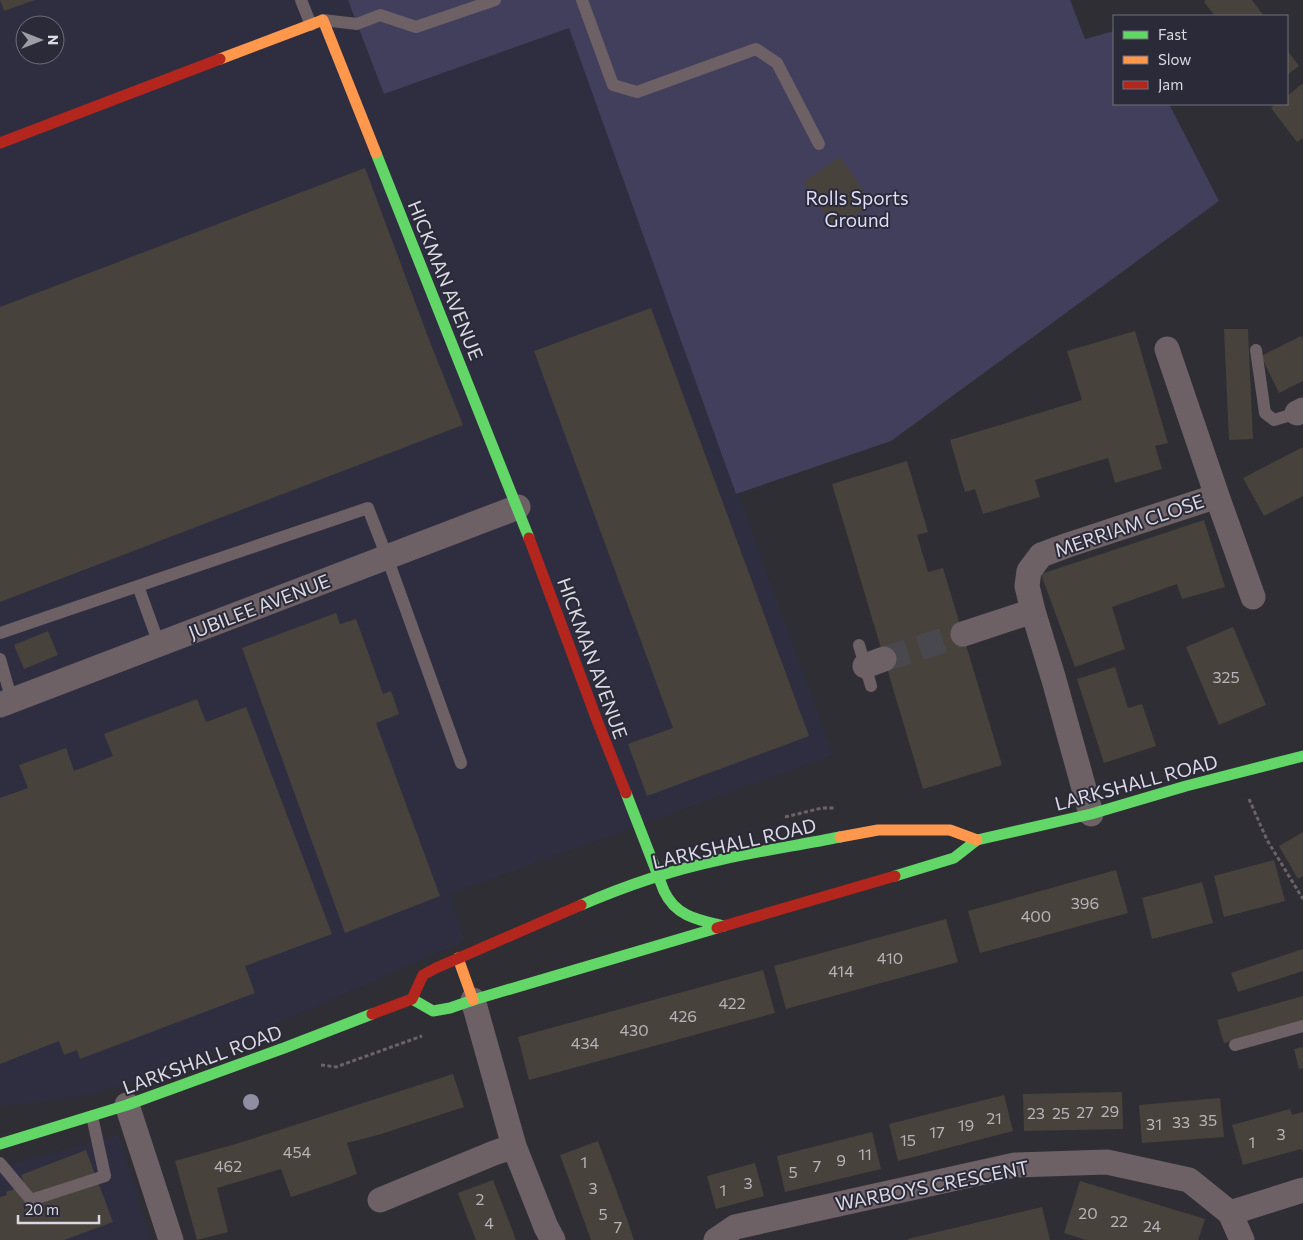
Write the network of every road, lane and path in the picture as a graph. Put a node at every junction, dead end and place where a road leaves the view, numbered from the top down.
1 (301, 0) edge
2 (495, 0) edge
3 (582, 0) edge
4 (323, 20) junction
5 (310, 25) junction
6 (0, 143) edge
7 (819, 144) dead end
8 (1167, 350) dead end
9 (1256, 350) dead end
10 (1300, 411) edge
11 (1217, 496) junction
12 (518, 506) junction
13 (387, 557) junction
14 (138, 586) junction
15 (1252, 597) dead end
16 (1033, 611) junction
17 (0, 633) edge
18 (963, 634) tunnel mouth
19 (159, 644) junction
20 (0, 659) edge
21 (6, 703) edge
22 (1303, 756) edge
23 (461, 763) dead end
24 (1249, 800) dead end
25 (1091, 814) junction
26 (977, 840) junction
27 (658, 876) junction
28 (1303, 899) edge
29 (724, 926) junction
30 (458, 958) junction
31 (412, 999) junction
32 (473, 1000) junction
33 (433, 1011) junction
34 (1303, 1026) edge
35 (1235, 1045) dead end
36 (284, 1048) junction
37 (127, 1105) junction
38 (92, 1116) junction
39 (0, 1144) edge
40 (514, 1146) junction
41 (0, 1163) edge
42 (1303, 1190) edge
43 (380, 1200) dead end
44 (1230, 1213) junction
45 (171, 1240) edge
46 (553, 1240) edge
47 (716, 1240) edge
48 (1242, 1240) edge

1 - 5 lane
2 - 4 lane
3 - 7 lane
4 - 5 main road
4 - 12 main road, HICKMAN AVENUE
5 - 6 main road
8 - 11 street, MERRIAM CLOSE
9 - 10 lane
11 - 15 street, MERRIAM CLOSE
11 - 16 street, MERRIAM CLOSE
12 - 13 street, JUBILEE AVENUE
12 - 27 main road, HICKMAN AVENUE
13 - 14 lane
13 - 19 street, JUBILEE AVENUE
13 - 23 lane
14 - 17 lane
14 - 19 lane
16 - 18 street
16 - 25 street, MERRIAM CLOSE
19 - 21 street, JUBILEE AVENUE
20 - 21 lane
22 - 25 main road, LARKSHALL ROAD
24 - 28 path
25 - 26 main road, LARKSHALL ROAD
26 - 27 main road, LARKSHALL ROAD
26 - 29 main road, LARKSHALL ROAD
27 - 29 main road, HICKMAN AVENUE
27 - 30 main road, LARKSHALL ROAD
29 - 32 main road, LARKSHALL ROAD
30 - 31 main road, LARKSHALL ROAD
30 - 32 main road
31 - 33 main road
31 - 36 main road, LARKSHALL ROAD
32 - 33 main road, LARKSHALL ROAD
32 - 40 street
33 - 36 path
34 - 35 lane
36 - 37 main road, LARKSHALL ROAD
37 - 38 main road, LARKSHALL ROAD
37 - 45 street
38 - 39 main road, LARKSHALL ROAD
38 - 41 lane
40 - 43 street
40 - 46 street
42 - 44 street
44 - 47 street, WARBOYS CRESCENT
44 - 48 street, WARBOYS CRESCENT

